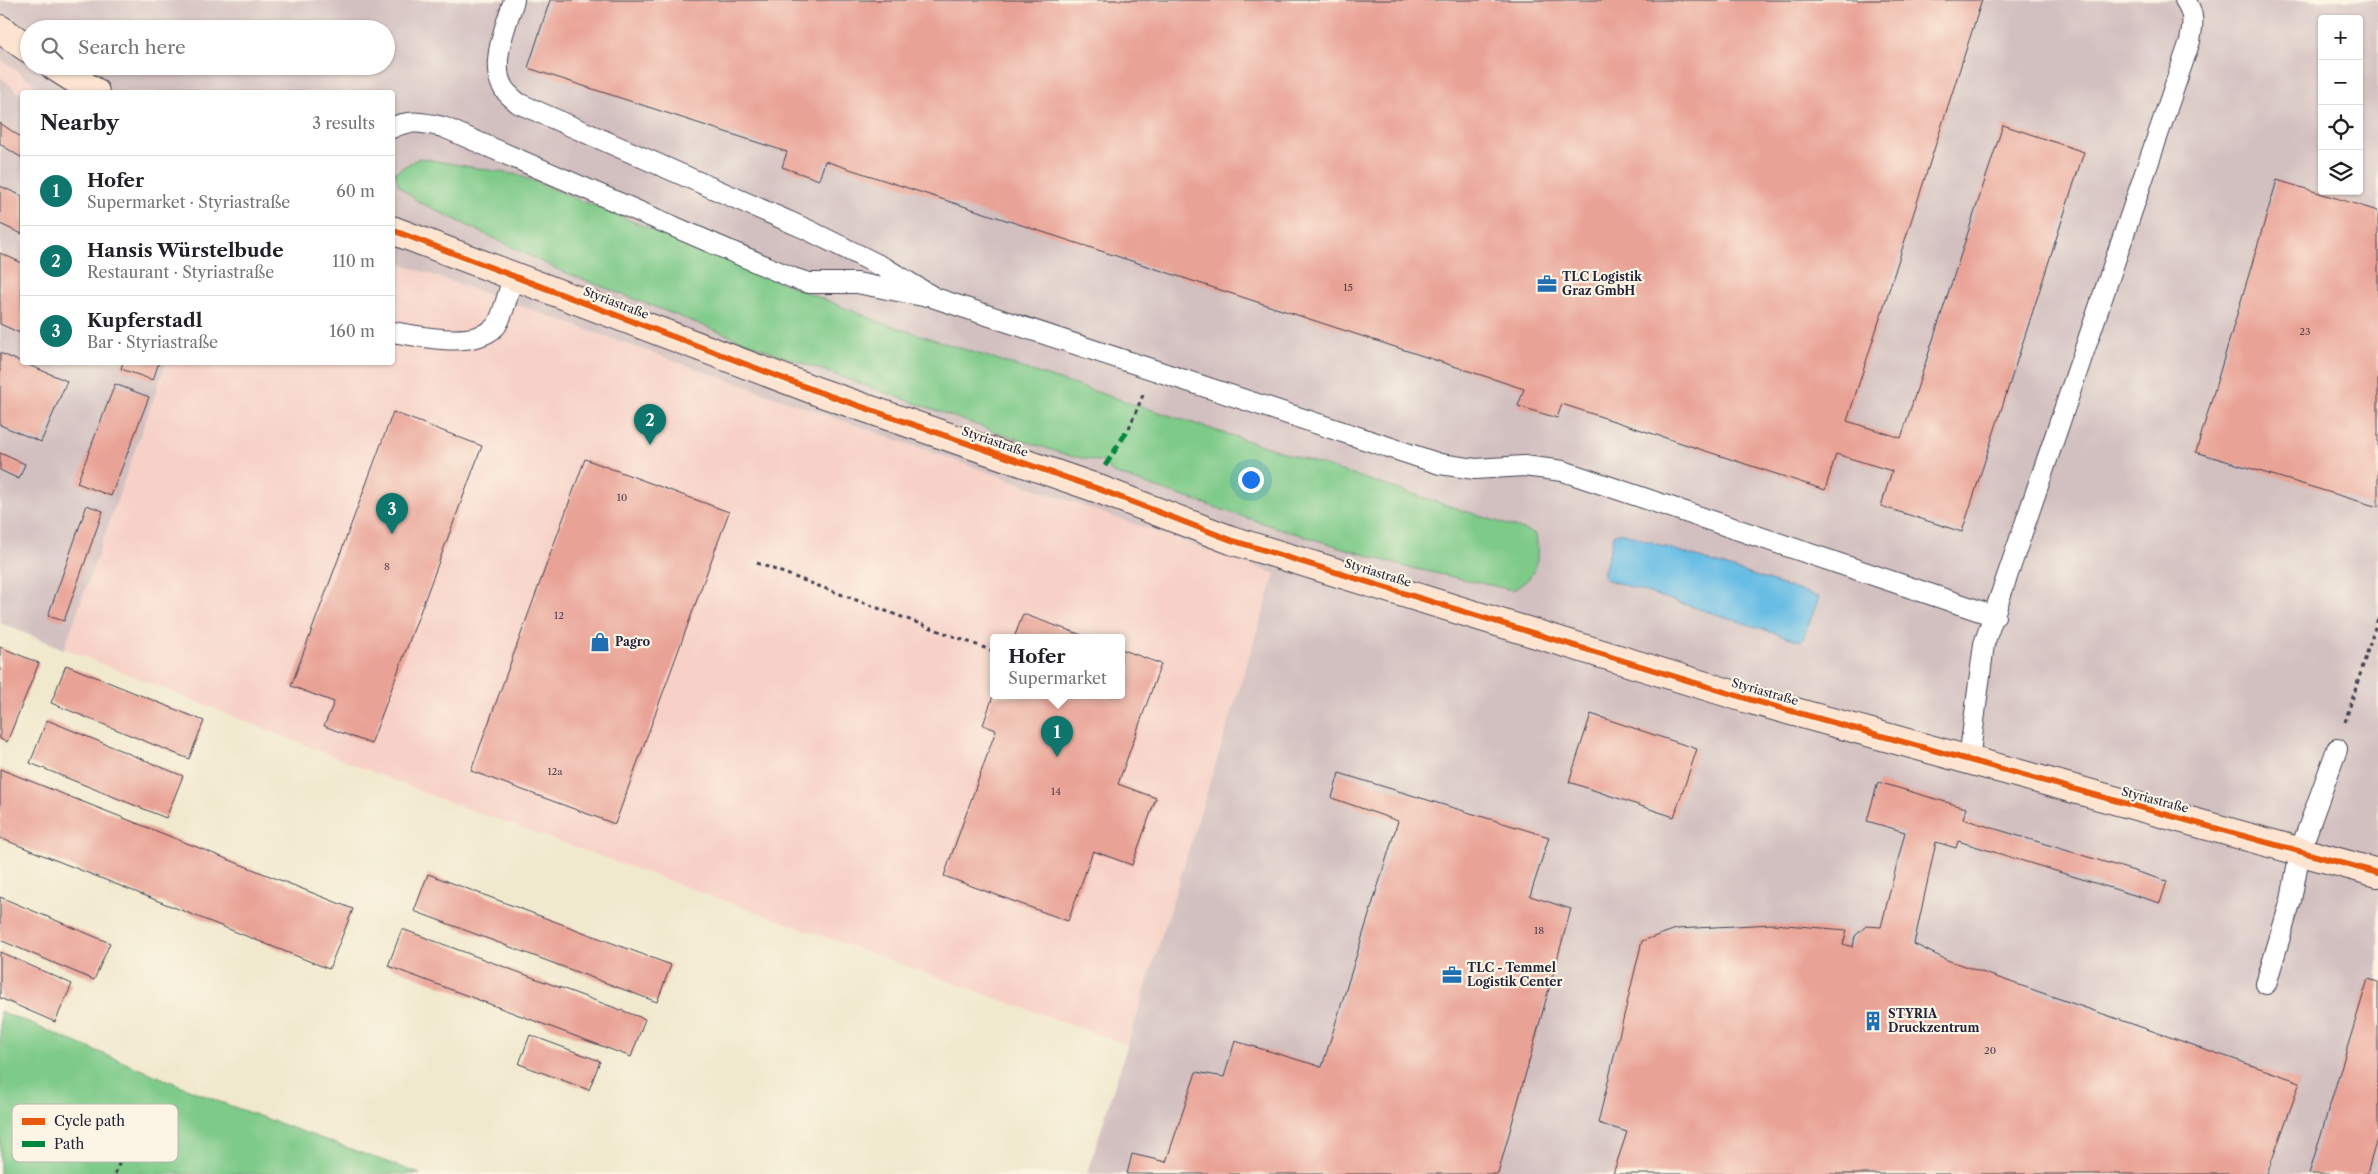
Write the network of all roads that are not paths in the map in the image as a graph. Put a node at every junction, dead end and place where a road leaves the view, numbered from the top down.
1 (514, 0) edge
2 (2185, 0) edge
3 (0, 29) edge
4 (20, 43) edge
5 (68, 75) edge
6 (92, 90) edge
7 (395, 127) edge
8 (395, 231) edge
9 (513, 276) junction
10 (935, 298) junction
11 (395, 332) edge
12 (1994, 616) junction
13 (2337, 749) road end
14 (1969, 760) junction
15 (2300, 851) junction
16 (2378, 874) edge
17 (2266, 984) dead end

1 - 10 lane
2 - 12 lane
3 - 4 street
5 - 6 street
7 - 10 lane
8 - 9 street, Styriastraße
9 - 11 lane
9 - 14 street, Styriastraße
10 - 12 lane
12 - 14 lane
13 - 15 lane
14 - 15 street, Styriastraße
15 - 16 street, Styriastraße
15 - 17 lane

